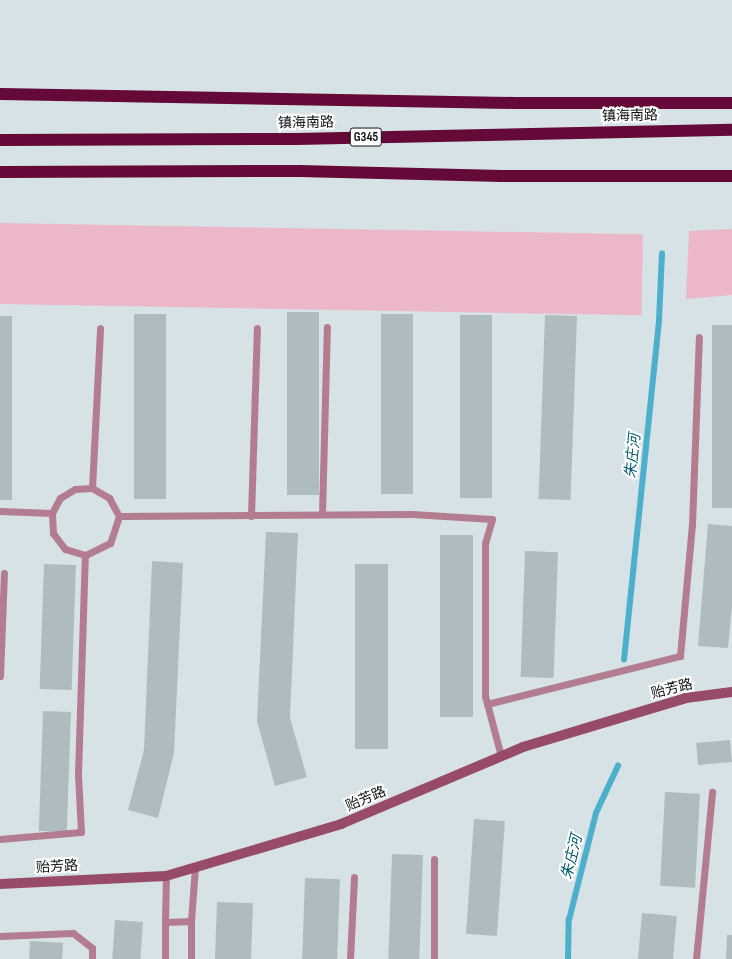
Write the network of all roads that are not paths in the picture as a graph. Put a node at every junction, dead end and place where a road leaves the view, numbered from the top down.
1 (0, 94) edge
2 (732, 103) edge
3 (732, 130) edge
4 (0, 140) edge
5 (0, 172) edge
6 (732, 176) edge
7 (328, 327) dead end
8 (100, 328) dead end
9 (258, 328) dead end
10 (699, 337) dead end
11 (92, 488) junction
12 (0, 511) edge
13 (52, 513) junction
14 (322, 514) junction
15 (119, 516) junction
16 (251, 516) junction
17 (85, 554) junction
18 (4, 572) dead end
19 (0, 676) edge
20 (732, 692) edge
21 (487, 704) junction
22 (501, 756) junction
23 (712, 792) dead end
24 (0, 839) edge
25 (434, 859) dead end
26 (195, 866) junction
27 (166, 876) junction
28 (354, 877) dead end
29 (0, 884) edge
30 (191, 921) junction
31 (165, 922) junction
32 (0, 936) edge
33 (92, 959) edge
34 (165, 959) edge
35 (190, 959) edge
36 (350, 959) edge
37 (434, 959) edge
38 (696, 959) edge

1 - 2 highway
3 - 4 highway, 镇海南路 / G345
5 - 6 highway
7 - 14 lane
8 - 11 lane
9 - 16 lane
10 - 21 lane
11 - 13 lane
11 - 15 lane
12 - 13 lane
13 - 17 lane
14 - 16 lane
14 - 21 lane
15 - 16 lane
15 - 17 lane
17 - 24 lane
18 - 19 lane
20 - 22 street, 贻芳路
21 - 22 lane
22 - 26 street, 贻芳路
23 - 38 lane
25 - 37 lane
26 - 27 street, 贻芳路
26 - 30 lane
27 - 29 street, 贻芳路
27 - 31 lane
28 - 36 lane
30 - 31 lane
30 - 35 lane
31 - 34 lane
32 - 33 lane

